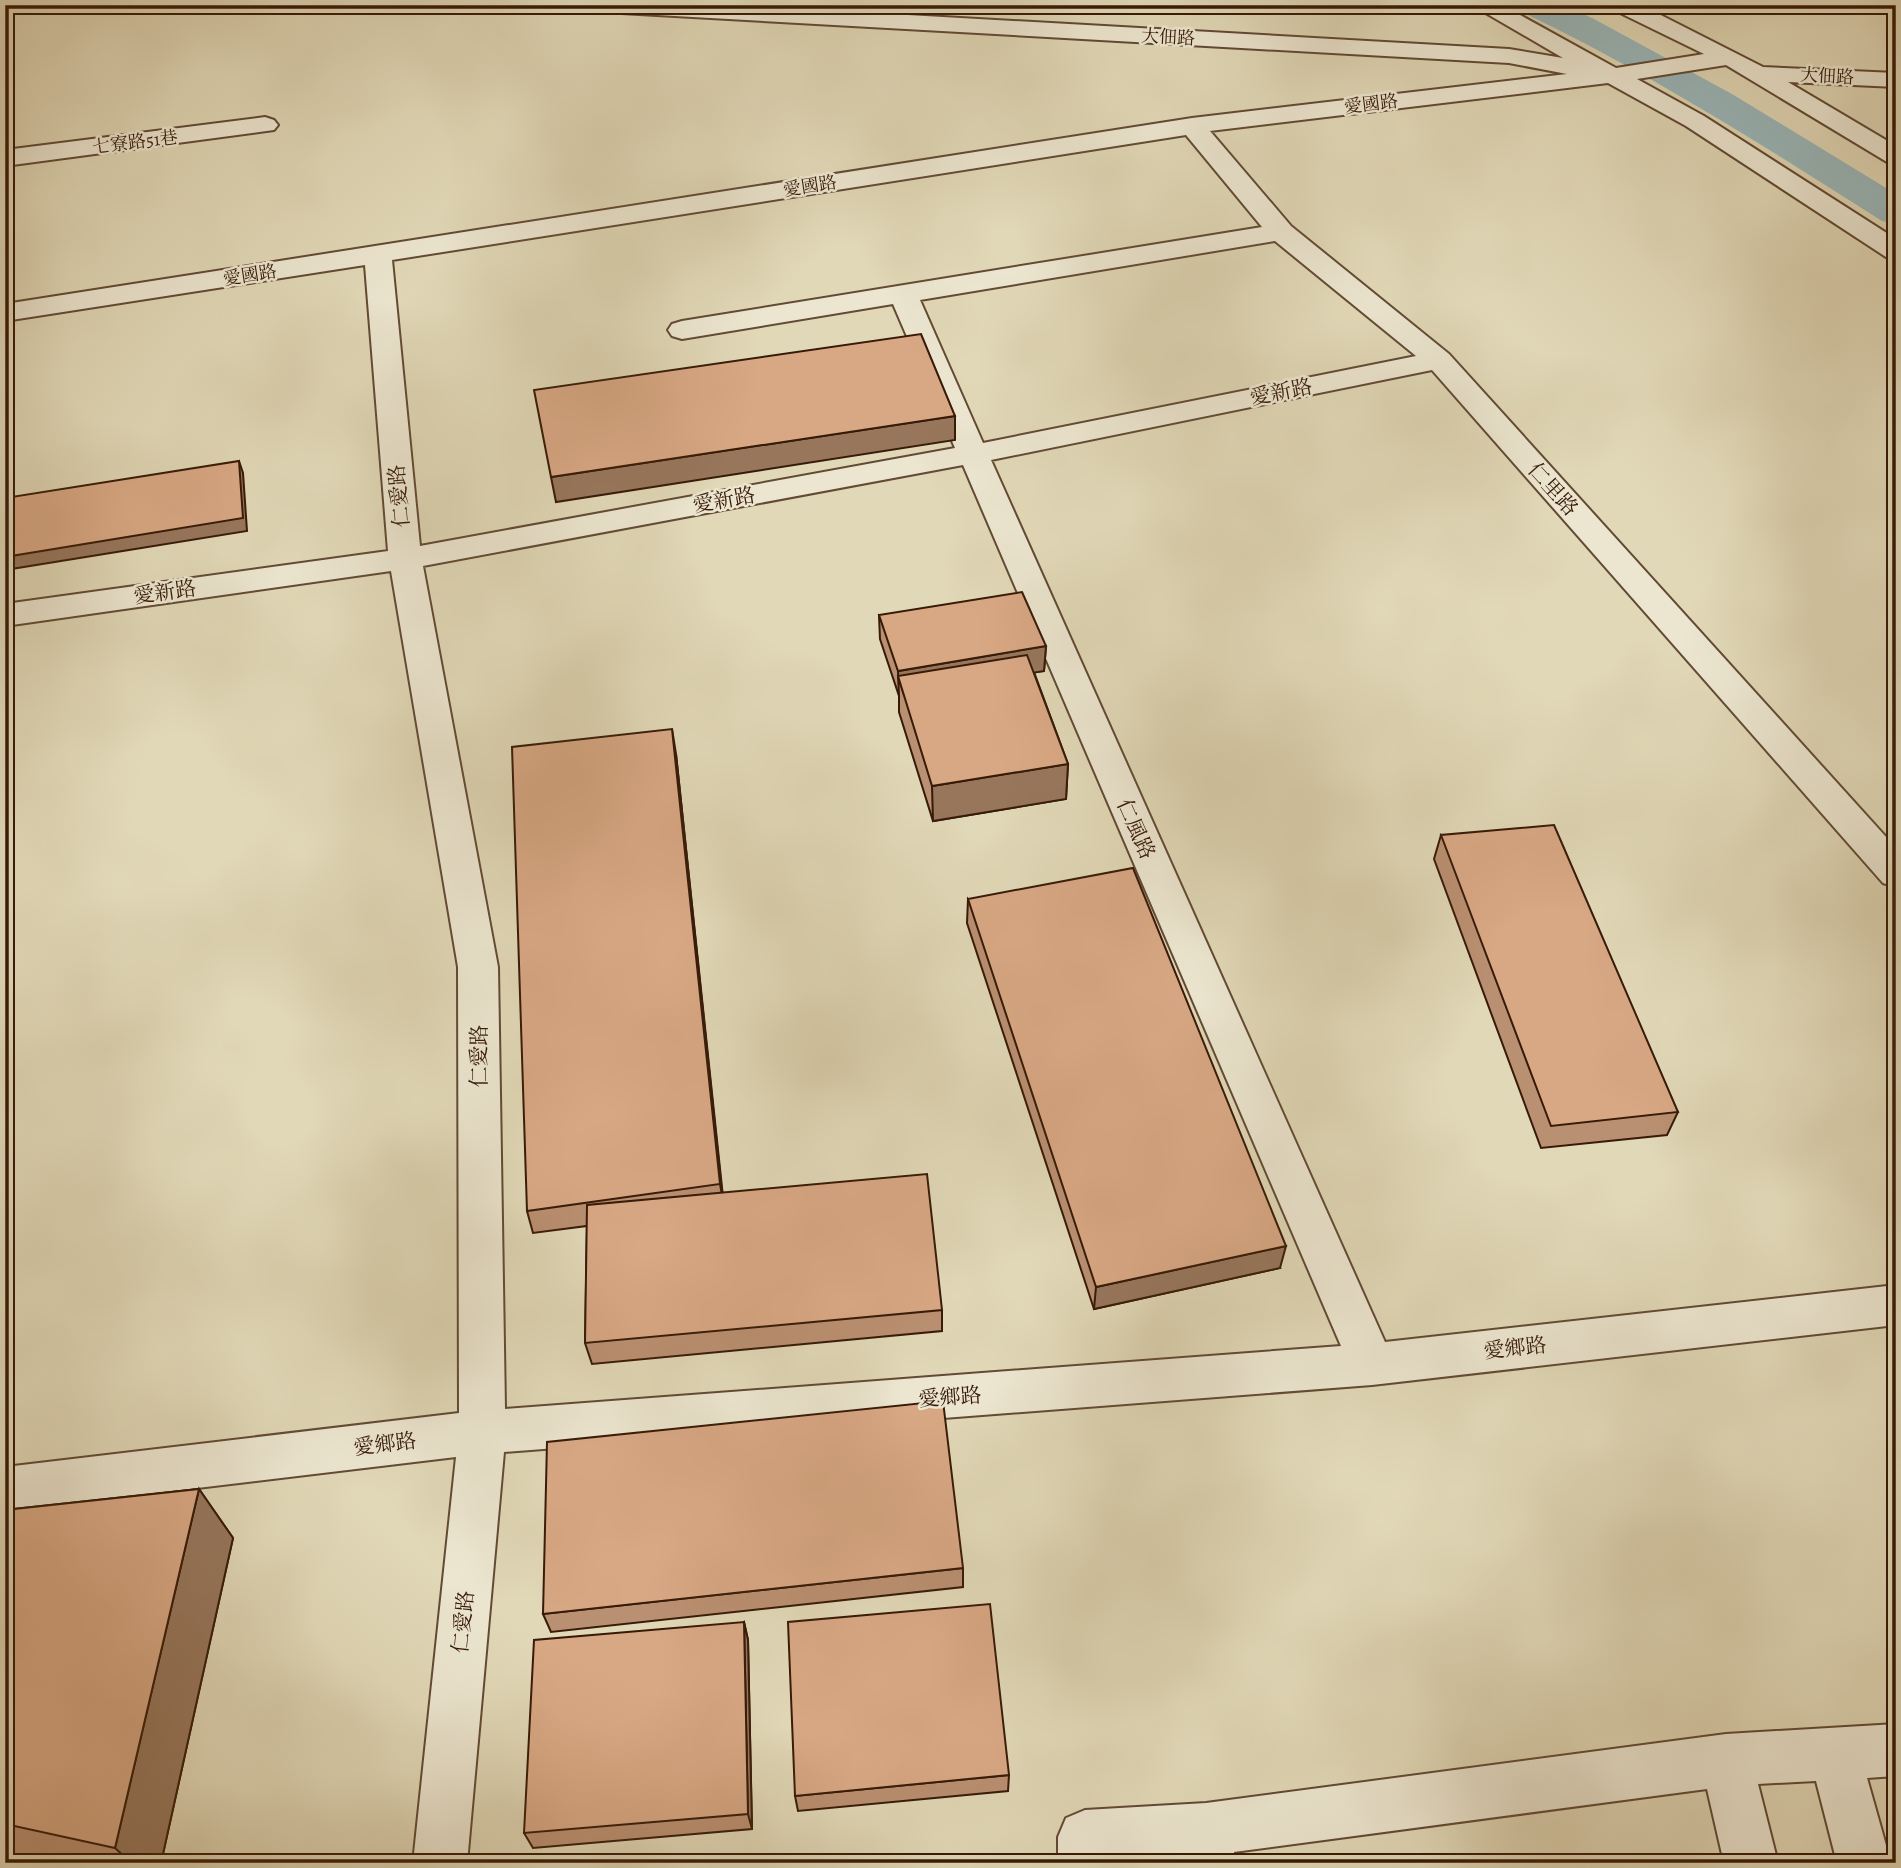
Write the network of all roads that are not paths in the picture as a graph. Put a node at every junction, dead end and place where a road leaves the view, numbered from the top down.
1 (603, 5) edge
2 (1485, 5) edge
3 (1622, 5) edge
4 (1724, 58) junction
5 (1758, 73) junction
6 (1628, 74) junction
7 (1896, 80) edge
8 (265, 125) dead end
9 (1192, 126) junction
10 (1896, 157) edge
11 (5, 158) edge
12 (1281, 232) junction
13 (1896, 251) edge
14 (378, 255) junction
15 (903, 293) junction
16 (5, 313) edge
17 (682, 330) dead end
18 (1439, 360) junction
19 (974, 454) junction
20 (405, 559) junction
21 (5, 615) edge
22 (1896, 873) edge
23 (1896, 1305) edge
24 (1372, 1364) junction
25 (482, 1432) junction
26 (5, 1489) edge
27 (1896, 1749) edge
28 (1835, 1754) junction
29 (1726, 1760) junction
30 (1207, 1846) edge
31 (440, 1863) edge
32 (1086, 1863) edge
33 (1751, 1863) edge
34 (1864, 1863) edge

1 - 6 street, 大佃路
2 - 6 street
3 - 4 street
4 - 5 street
4 - 6 street, 大佃路
5 - 7 street, 大佃路
5 - 10 street
6 - 9 street, 愛國路
6 - 13 street
8 - 11 street, 七寮路51巷
9 - 12 street, 仁里路
9 - 14 street, 愛國路
12 - 15 street
12 - 18 street, 仁里路
14 - 16 street, 愛國路
14 - 20 street, 仁愛路
15 - 17 street
15 - 19 street, 仁風路
18 - 19 street, 愛新路
18 - 22 street, 仁里路
19 - 20 street, 愛新路
19 - 24 street, 仁風路
20 - 21 street, 愛新路
20 - 25 street, 仁愛路
23 - 24 street, 愛鄉路
24 - 25 street, 愛鄉路
25 - 26 street, 愛鄉路
25 - 31 street, 仁愛路
27 - 28 street
28 - 29 street
28 - 34 street
29 - 30 street
29 - 33 street
30 - 32 street

